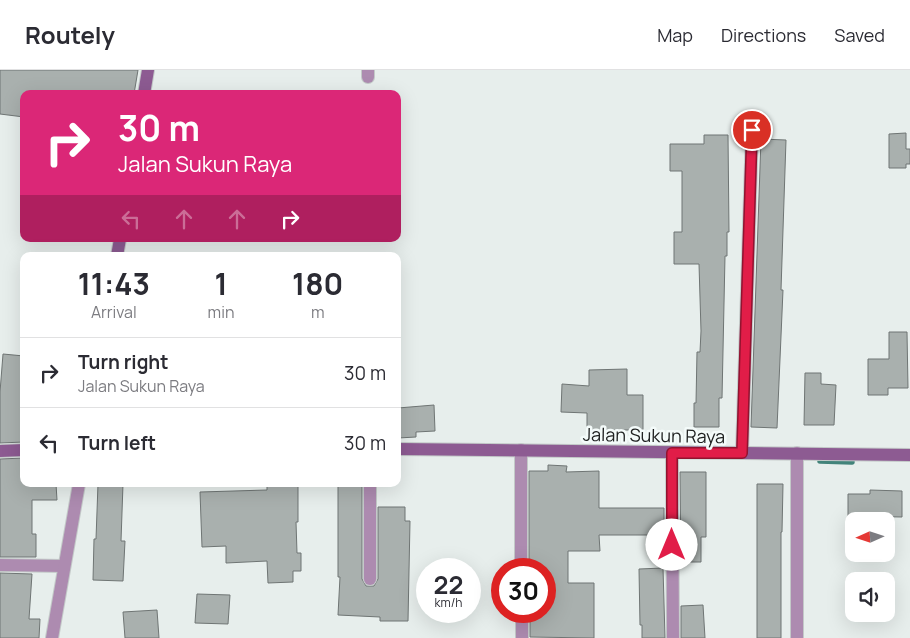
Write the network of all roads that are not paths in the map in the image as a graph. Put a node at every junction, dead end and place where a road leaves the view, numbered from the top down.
1 (148, 70) edge
2 (145, 90) edge
3 (752, 130) dead end
4 (401, 449) edge
5 (20, 450) edge
6 (521, 450) junction
7 (0, 451) edge
8 (672, 453) junction
9 (742, 453) junction
10 (797, 453) junction
11 (910, 455) edge
12 (77, 487) edge
13 (370, 487) edge
14 (522, 558) edge
15 (0, 565) edge
16 (64, 566) junction
17 (370, 578) dead end
18 (522, 623) edge
19 (52, 638) edge
20 (522, 638) edge
21 (673, 638) edge
22 (797, 638) edge

1 - 2 street
3 - 9 street
4 - 6 street, Jalan Sukun Raya
5 - 7 street
6 - 8 street, Jalan Sukun Raya
6 - 14 street
8 - 9 street, Jalan Sukun Raya
8 - 21 street
9 - 10 street, Jalan Sukun Raya
10 - 11 street, Jalan Sukun Raya
10 - 22 street
12 - 16 street
13 - 17 street
15 - 16 street
16 - 19 street
18 - 20 street

